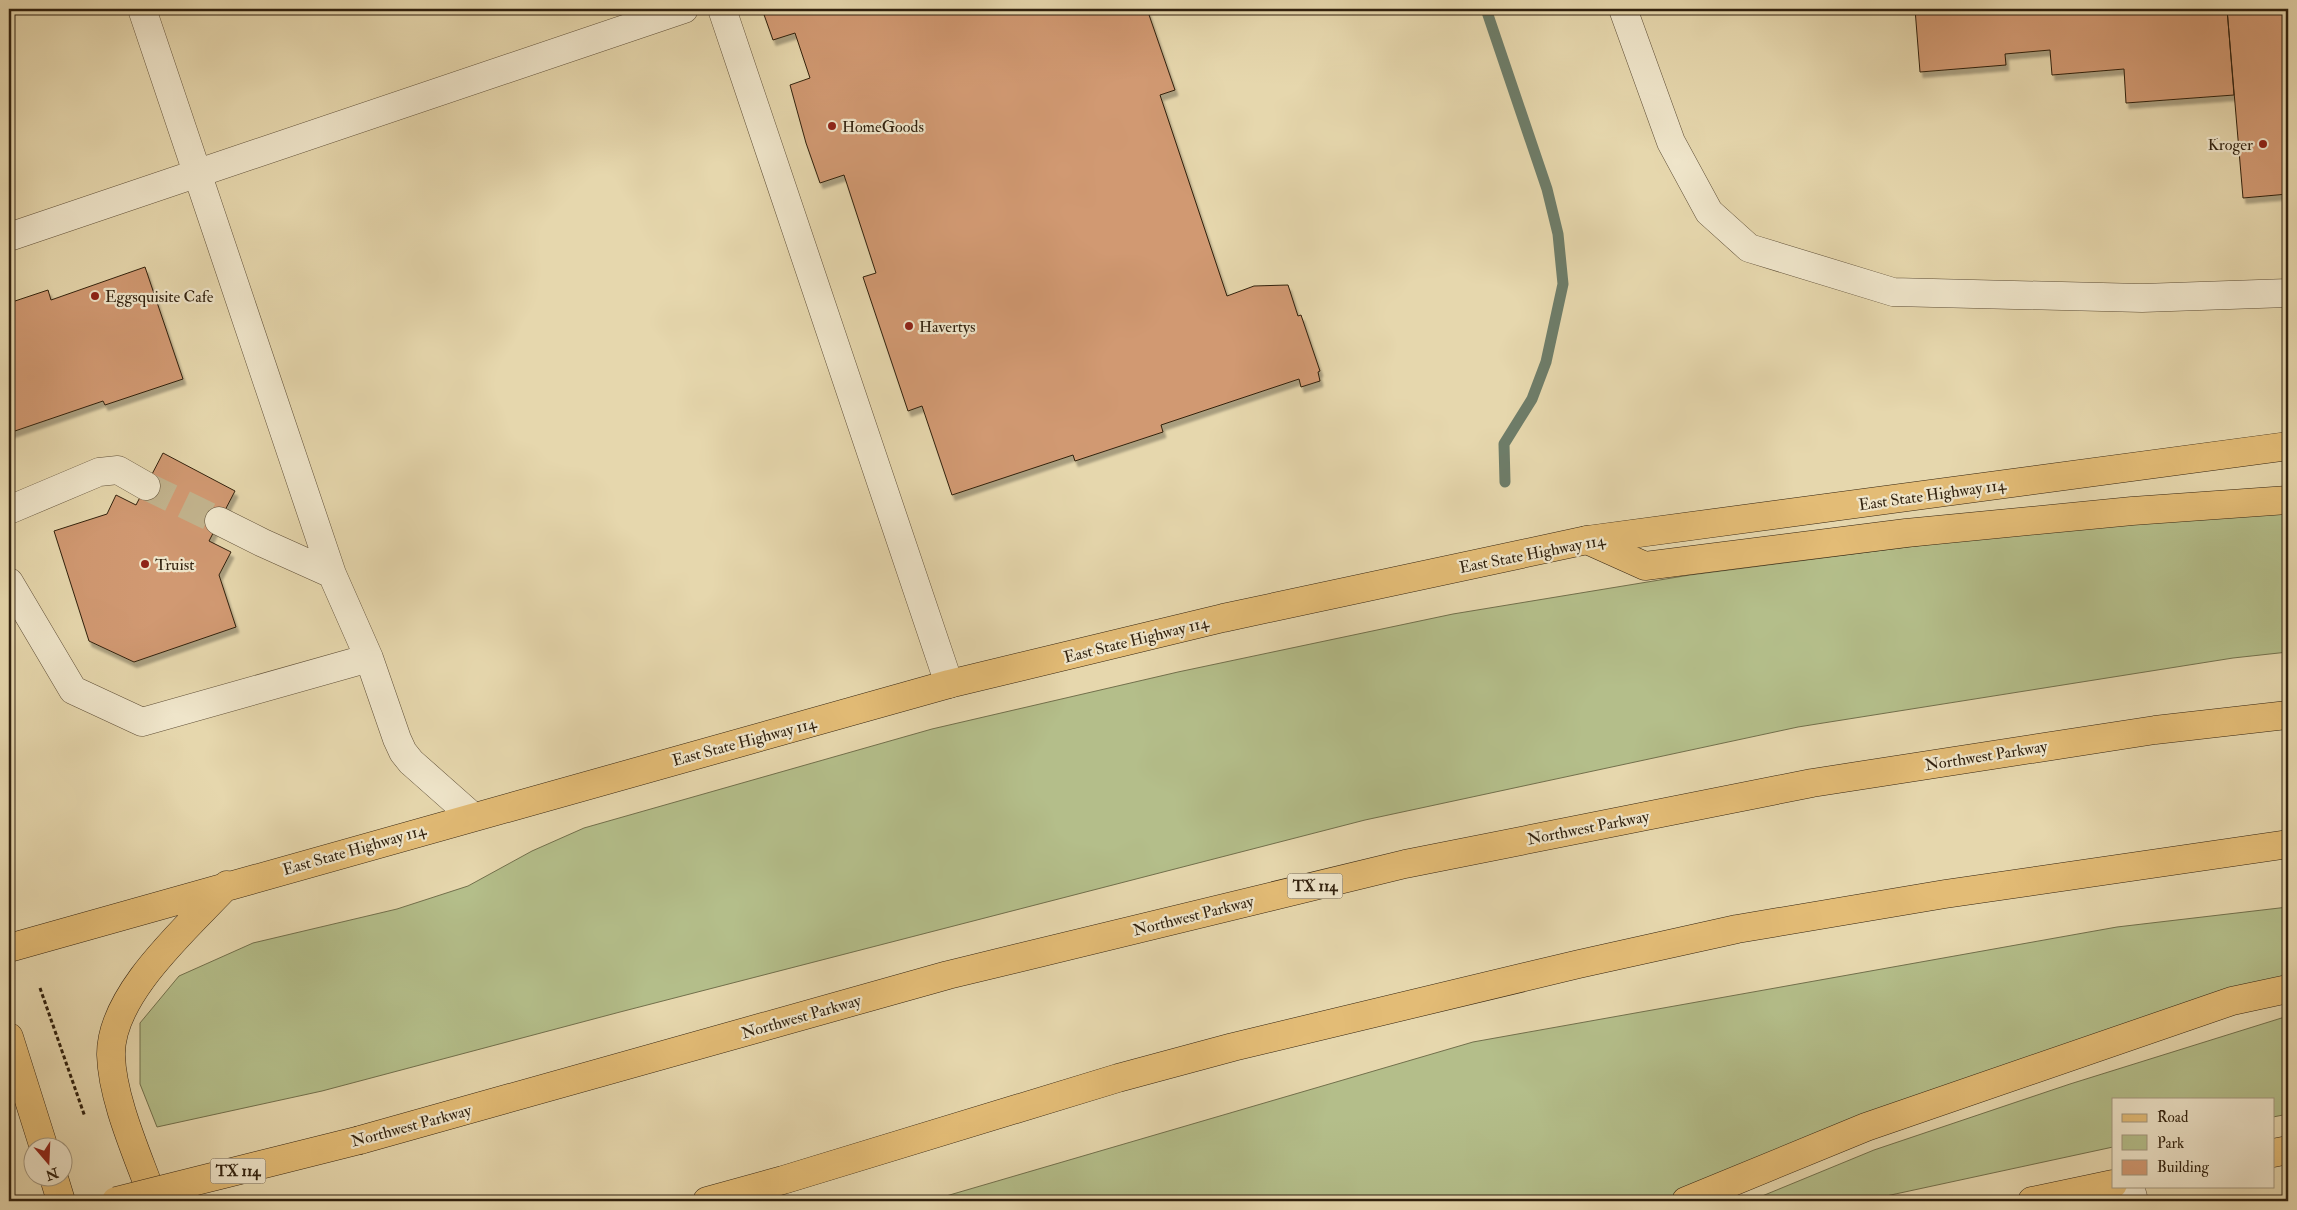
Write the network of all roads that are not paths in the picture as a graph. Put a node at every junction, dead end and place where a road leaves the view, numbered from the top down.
1 (142, 9) edge
2 (684, 9) edge
3 (722, 9) edge
4 (1623, 9) edge
5 (196, 175) junction
6 (9, 237) edge
7 (2288, 293) edge
8 (2288, 446) edge
9 (146, 486) tunnel mouth
10 (2288, 500) edge
11 (9, 510) edge
12 (219, 521) tunnel mouth
13 (1587, 540) junction
14 (332, 574) junction
15 (9, 582) edge
16 (370, 658) junction
17 (950, 684) junction
18 (2288, 715) edge
19 (472, 816) junction
20 (2288, 844) edge
21 (227, 885) junction
22 (9, 948) edge
23 (2288, 989) edge
24 (9, 1037) edge
25 (41, 1138) edge
26 (2288, 1150) edge
27 (2274, 1153) edge
28 (2112, 1184) edge
29 (57, 1188) edge
30 (2131, 1188) edge
31 (62, 1201) edge
32 (116, 1201) edge
33 (154, 1201) edge
34 (707, 1201) edge
35 (1686, 1201) edge
36 (2032, 1201) edge
37 (2134, 1201) edge

1 - 5 lane
2 - 5 lane
3 - 17 lane
4 - 7 lane
5 - 6 lane
5 - 14 lane
8 - 13 main road, East State Highway 114
9 - 11 lane
10 - 13 main road
12 - 14 lane
13 - 17 main road, East State Highway 114
14 - 16 lane
15 - 16 lane
16 - 19 lane
17 - 19 main road, East State Highway 114
18 - 32 main road, Northwest Parkway / TX 114, bridge
19 - 21 main road, East State Highway 114
20 - 34 main road
21 - 22 main road, East State Highway 114
21 - 33 main road
23 - 35 main road
24 - 25 main road
26 - 27 main road
28 - 36 main road
29 - 31 main road
30 - 37 lane

